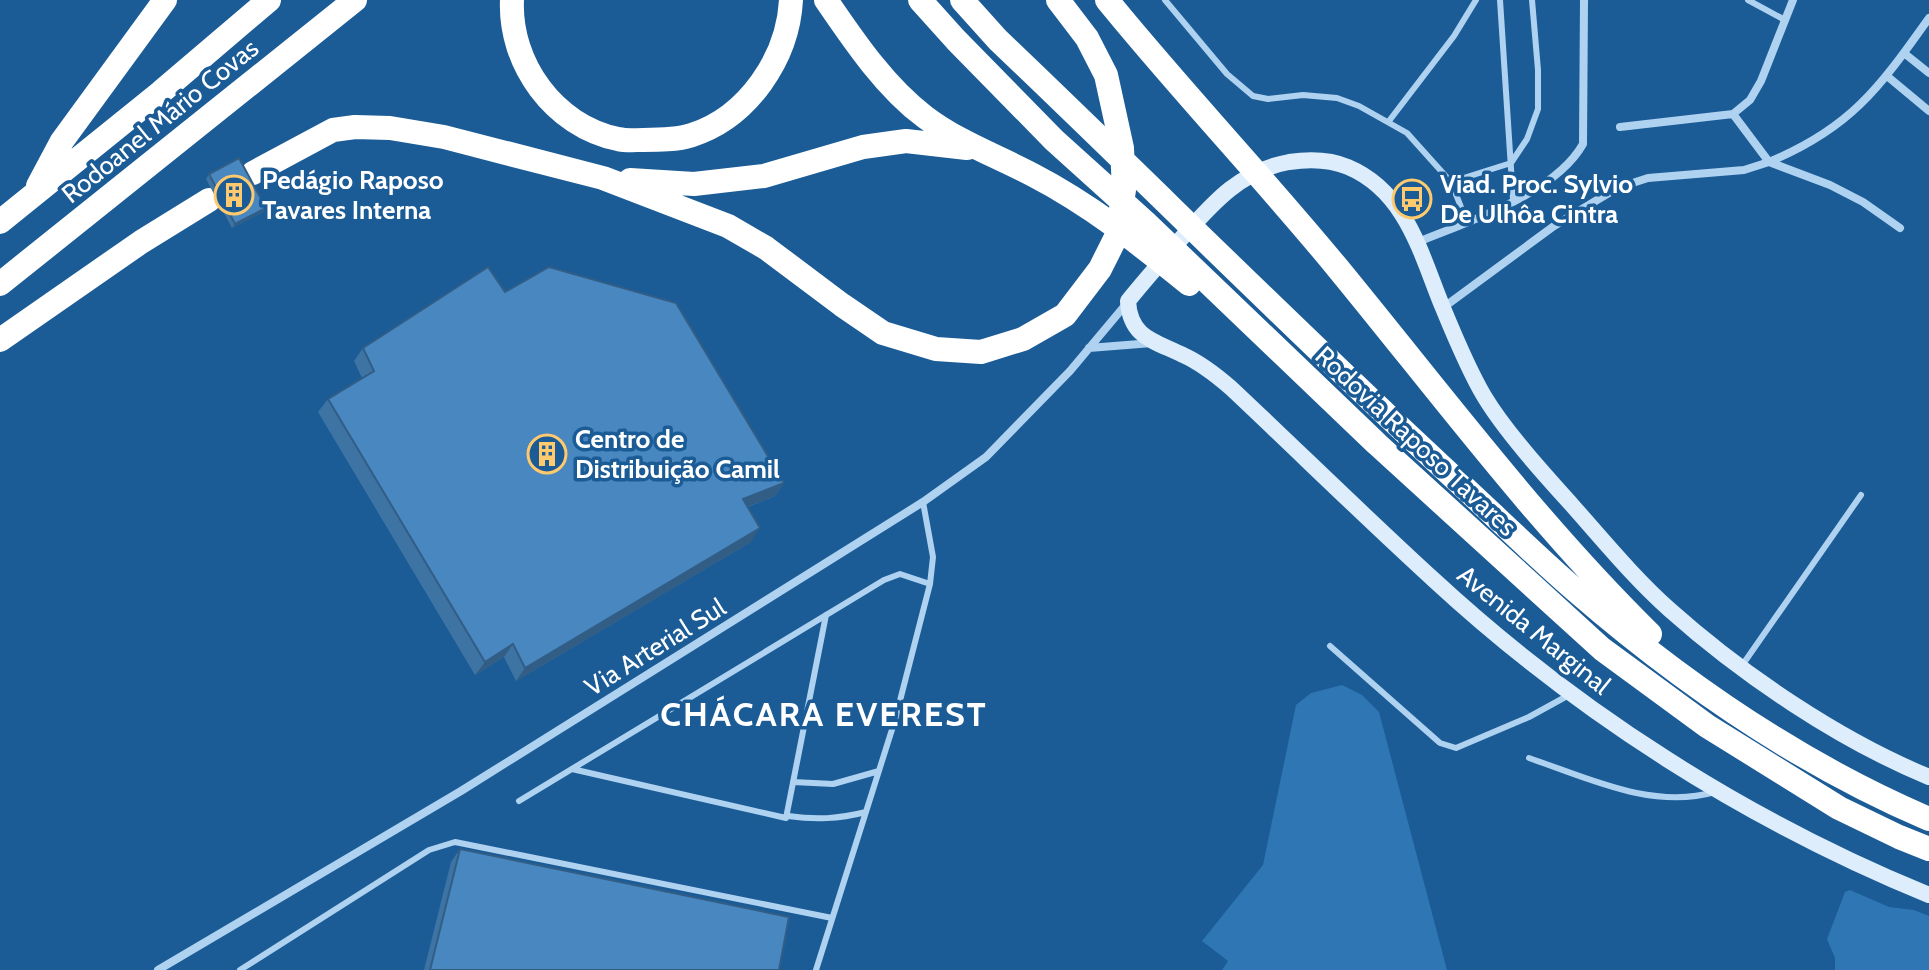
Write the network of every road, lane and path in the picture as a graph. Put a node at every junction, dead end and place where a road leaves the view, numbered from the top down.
1 (165, 0) edge
2 (269, 0) edge
3 (355, 0) edge
4 (512, 0) edge
5 (791, 0) edge
6 (826, 0) edge
7 (910, 0) edge
8 (920, 0) edge
9 (962, 0) edge
10 (1058, 0) edge
11 (1097, 0) edge
12 (1107, 0) edge
13 (1165, 0) edge
14 (1476, 0) edge
15 (1500, 0) edge
16 (1532, 0) edge
17 (1584, 0) edge
18 (1748, 0) edge
19 (1793, 0) edge
20 (1929, 19) edge
21 (1785, 20) junction
22 (956, 40) junction
23 (1147, 50) junction
24 (1904, 53) junction
25 (1929, 73) edge
26 (1887, 76) junction
27 (1929, 111) edge
28 (1733, 114) junction
29 (1389, 121) junction
30 (1620, 127) dead end
31 (978, 150) junction
32 (1769, 162) junction
33 (1511, 163) junction
34 (253, 173) dead end
35 (603, 178) junction
36 (1451, 182) junction
37 (34, 194) junction
38 (1513, 199) junction
39 (209, 200) dead end
40 (0, 222) edge
41 (1467, 222) junction
42 (1900, 228) dead end
43 (1418, 242) junction
44 (0, 284) edge
45 (1128, 301) junction
46 (1443, 307) junction
47 (0, 340) edge
48 (1153, 343) junction
49 (1089, 348) junction
50 (1336, 405) junction
51 (1861, 495) dead end
52 (923, 502) junction
53 (930, 584) junction
54 (826, 615) junction
55 (1330, 646) dead end
56 (1741, 667) junction
57 (1573, 693) junction
58 (1720, 703) junction
59 (1529, 758) dead end
60 (572, 769) junction
61 (879, 771) junction
62 (1929, 777) edge
63 (793, 782) junction
64 (1718, 791) junction
65 (519, 801) dead end
66 (866, 812) junction
67 (788, 816) junction
68 (1929, 819) edge
69 (1899, 837) junction
70 (1929, 849) edge
71 (1929, 858) edge
72 (1929, 895) edge
73 (832, 918) junction
74 (158, 970) edge
75 (240, 970) edge
76 (816, 970) edge

1 - 37 highway
2 - 37 highway, Rodoanel Mário Covas
3 - 44 highway, Rodoanel Mário Covas
4 - 5 highway
6 - 31 highway
7 - 22 highway
8 - 22 highway, Rodovia Raposo Tavares
9 - 58 highway, Rodovia Raposo Tavares
10 - 35 highway
11 - 23 highway
12 - 23 highway
13 - 29 lane
14 - 29 lane
15 - 33 lane
16 - 33 lane
17 - 38 street
18 - 21 lane
19 - 21 street
20 - 24 street
21 - 28 street
22 - 50 highway, Rodovia Raposo Tavares
23 - 58 highway
24 - 25 street
24 - 26 street
26 - 27 street
26 - 32 street
28 - 30 street
28 - 32 street
29 - 36 lane
31 - 35 highway
31 - 50 highway
32 - 42 street
32 - 46 street
33 - 36 lane
33 - 38 lane
34 - 35 highway
36 - 41 lane
37 - 40 highway, Rodoanel Mário Covas
38 - 41 street
39 - 47 highway
41 - 43 street
43 - 45 main road
43 - 46 main road
45 - 48 main road, Avenida Marginal
45 - 49 street, Via Arterial Sul
46 - 56 main road
48 - 49 street, Avenida Marginal
48 - 57 main road, Avenida Marginal
49 - 52 street, Via Arterial Sul
50 - 69 highway, Rodovia Raposo Tavares
51 - 56 lane
52 - 53 lane
52 - 74 street, Via Arterial Sul
53 - 54 lane
53 - 61 lane
54 - 60 lane
54 - 63 lane
55 - 57 lane
56 - 62 main road
57 - 64 main road, Avenida Marginal
58 - 68 highway, Rodovia Raposo Tavares
59 - 64 lane
60 - 65 lane
60 - 67 lane
61 - 63 lane
61 - 66 lane
63 - 67 lane
64 - 72 main road, Avenida Marginal
66 - 67 lane
66 - 73 lane
69 - 70 highway, Rodovia Raposo Tavares
69 - 71 main road
73 - 75 lane
73 - 76 lane

